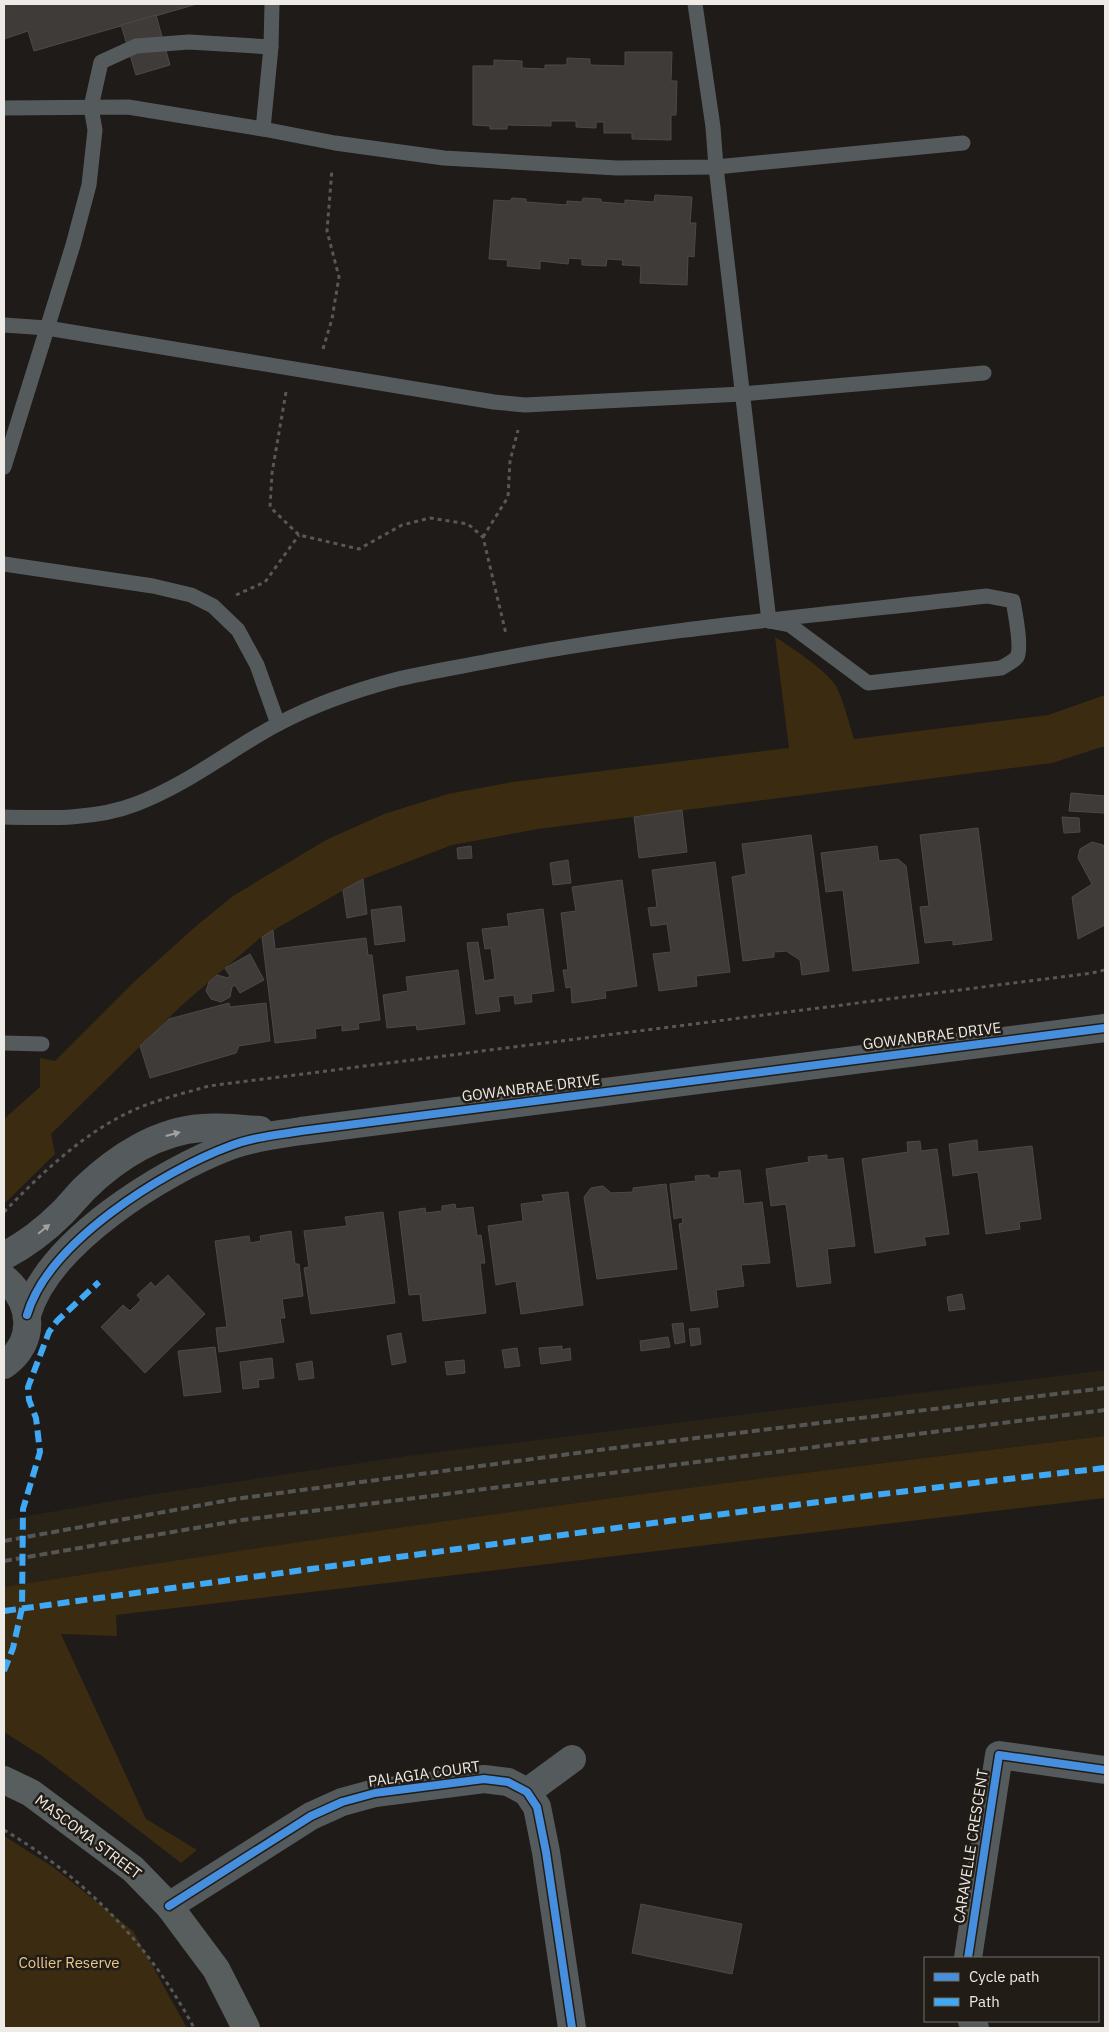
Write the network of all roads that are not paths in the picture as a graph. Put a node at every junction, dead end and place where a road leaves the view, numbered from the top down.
1 (272, 4) edge
2 (695, 4) edge
3 (271, 47) junction
4 (91, 107) junction
5 (4, 108) edge
6 (263, 128) junction
7 (963, 143) dead end
8 (716, 167) junction
9 (4, 325) edge
10 (47, 328) junction
11 (984, 373) dead end
12 (742, 394) junction
13 (4, 467) edge
14 (4, 564) edge
15 (769, 621) junction
16 (278, 724) junction
17 (4, 817) edge
18 (1105, 1028) edge
19 (4, 1043) edge
20 (42, 1044) dead end
21 (301, 1131) junction
22 (4, 1256) edge
23 (4, 1278) edge
24 (27, 1315) junction
25 (4, 1365) edge
26 (572, 1759) dead end
27 (1105, 1770) edge
28 (4, 1780) edge
29 (527, 1792) junction
30 (169, 1906) junction
31 (968, 1957) edge
32 (246, 2028) edge
33 (572, 2028) edge

1 - 3 lane
2 - 8 lane
3 - 4 lane
3 - 6 lane
4 - 5 lane
4 - 6 lane
4 - 10 lane
6 - 8 lane
7 - 8 lane
8 - 12 lane
9 - 10 lane
10 - 12 lane
10 - 13 lane
11 - 12 lane
12 - 15 lane
14 - 16 lane
15 - 15 lane
15 - 16 lane
16 - 17 lane
18 - 21 street, GOWANBRAE DRIVE
19 - 20 lane
22 -> 21 street, GOWANBRAE DRIVE
21 - 24 street, GOWANBRAE DRIVE
23 - 24 street
24 - 25 street
26 - 29 street
27 - 31 street, CARAVELLE CRESCENT
28 - 30 main road, MASCOMA STREET
29 - 30 street, PALAGIA COURT
29 - 33 street
30 - 32 main road, MASCOMA STREET

